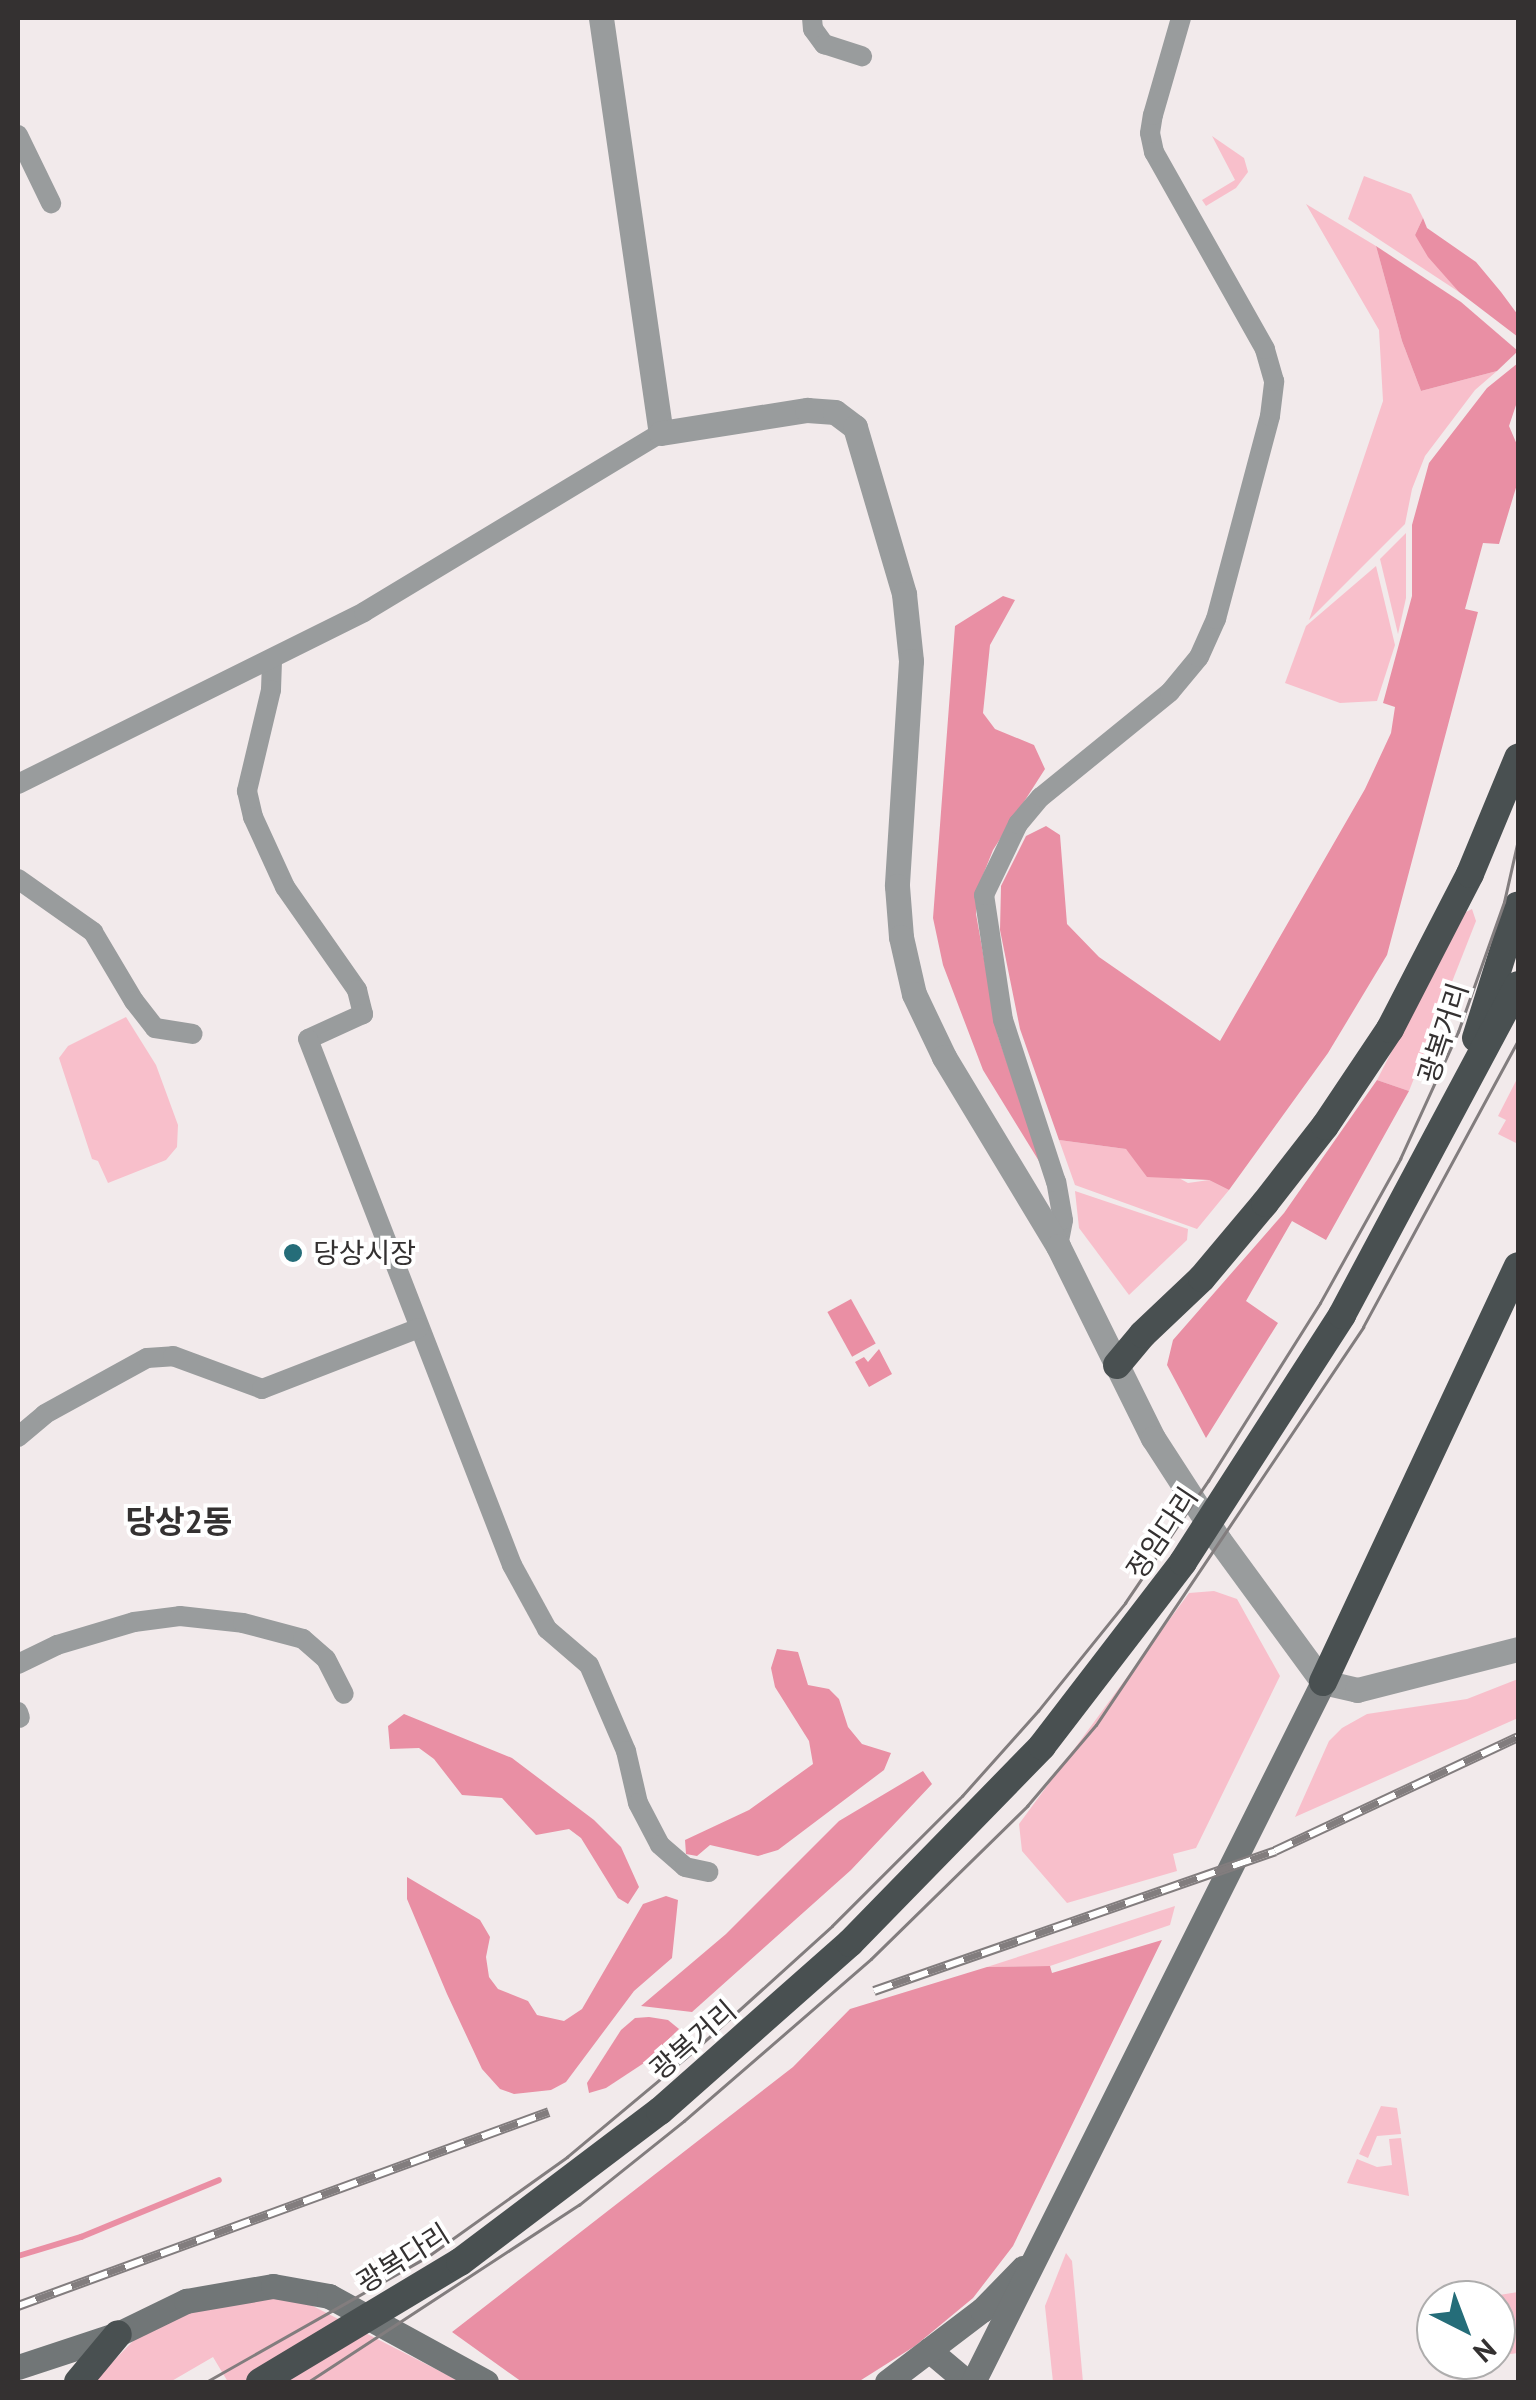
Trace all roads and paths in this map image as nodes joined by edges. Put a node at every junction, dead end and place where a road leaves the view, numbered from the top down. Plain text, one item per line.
1 (601, 18) edge
2 (812, 18) edge
3 (1180, 18) edge
4 (862, 56) dead end
5 (18, 134) edge
6 (51, 203) dead end
7 (661, 433) junction
8 (272, 661) junction
9 (1518, 758) edge
10 (18, 784) edge
11 (18, 878) edge
12 (1518, 906) edge
13 (1518, 985) edge
14 (193, 1034) dead end
15 (1454, 1106) junction
16 (1058, 1246) junction
17 (1518, 1266) edge
18 (419, 1328) junction
19 (1117, 1366) junction
20 (18, 1436) edge
21 (1518, 1649) edge
22 (18, 1664) edge
23 (1323, 1682) junction
24 (344, 1694) dead end
25 (708, 1872) dead end
26 (850, 1943) joint
27 (574, 2180) joint
28 (1040, 2250) junction
29 (118, 2334) junction
30 (930, 2350) junction
31 (18, 2366) edge
32 (78, 2382) edge
33 (260, 2382) edge
34 (486, 2382) edge
35 (887, 2382) edge
36 (970, 2382) edge

1 - 7 street
2 - 4 street
3 - 16 street
5 - 6 street
7 - 8 street
7 - 16 street
8 - 10 street
8 - 18 street
9 - 19 highway
11 - 14 street
12 - 15 highway, 광복거리
13 - 15 highway, 광복거리
15 - 26 highway, 정임다리
16 - 19 street
17 - 23 highway
18 - 20 street
18 - 25 street
19 - 23 street
21 - 23 street
22 - 24 street
23 - 28 main road
26 - 27 highway, 광복거리
27 - 33 highway, 광복다리
28 - 30 main road
28 - 36 main road
29 - 31 main road
29 - 32 highway
29 - 34 main road
30 - 35 main road
30 - 36 main road

